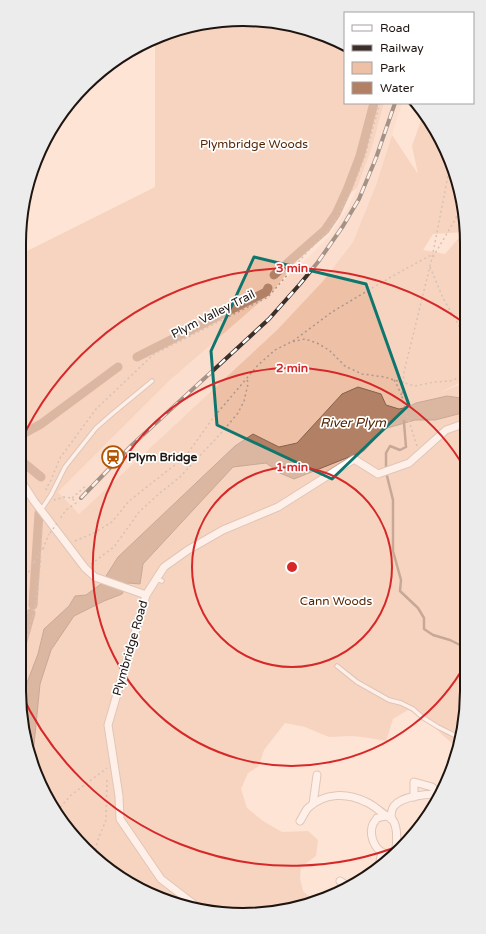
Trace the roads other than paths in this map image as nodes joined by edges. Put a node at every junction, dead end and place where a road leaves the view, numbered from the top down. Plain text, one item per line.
1 (152, 381) dead end
2 (460, 425) edge
3 (26, 488) edge
4 (41, 510) junction
5 (146, 595) junction
6 (337, 666) dead end
7 (455, 736) edge
8 (317, 775) dead end
9 (436, 791) edge
10 (434, 794) edge
11 (414, 797) junction
12 (314, 804) junction
13 (389, 818) junction
14 (300, 821) dead end
15 (397, 843) edge
16 (382, 852) junction
17 (386, 854) edge
18 (381, 858) edge
19 (340, 881) dead end
20 (344, 883) edge
21 (191, 902) edge

1 - 4 lane
2 - 5 street, Plymbridge Road
3 - 4 street
4 - 5 street
5 - 21 street, Plymbridge Road
6 - 7 lane
8 - 12 street
9 - 11 street
10 - 11 street
11 - 13 street
12 - 13 street
12 - 14 street
13 - 15 street
13 - 16 street
16 - 17 street
16 - 18 street
19 - 20 street

